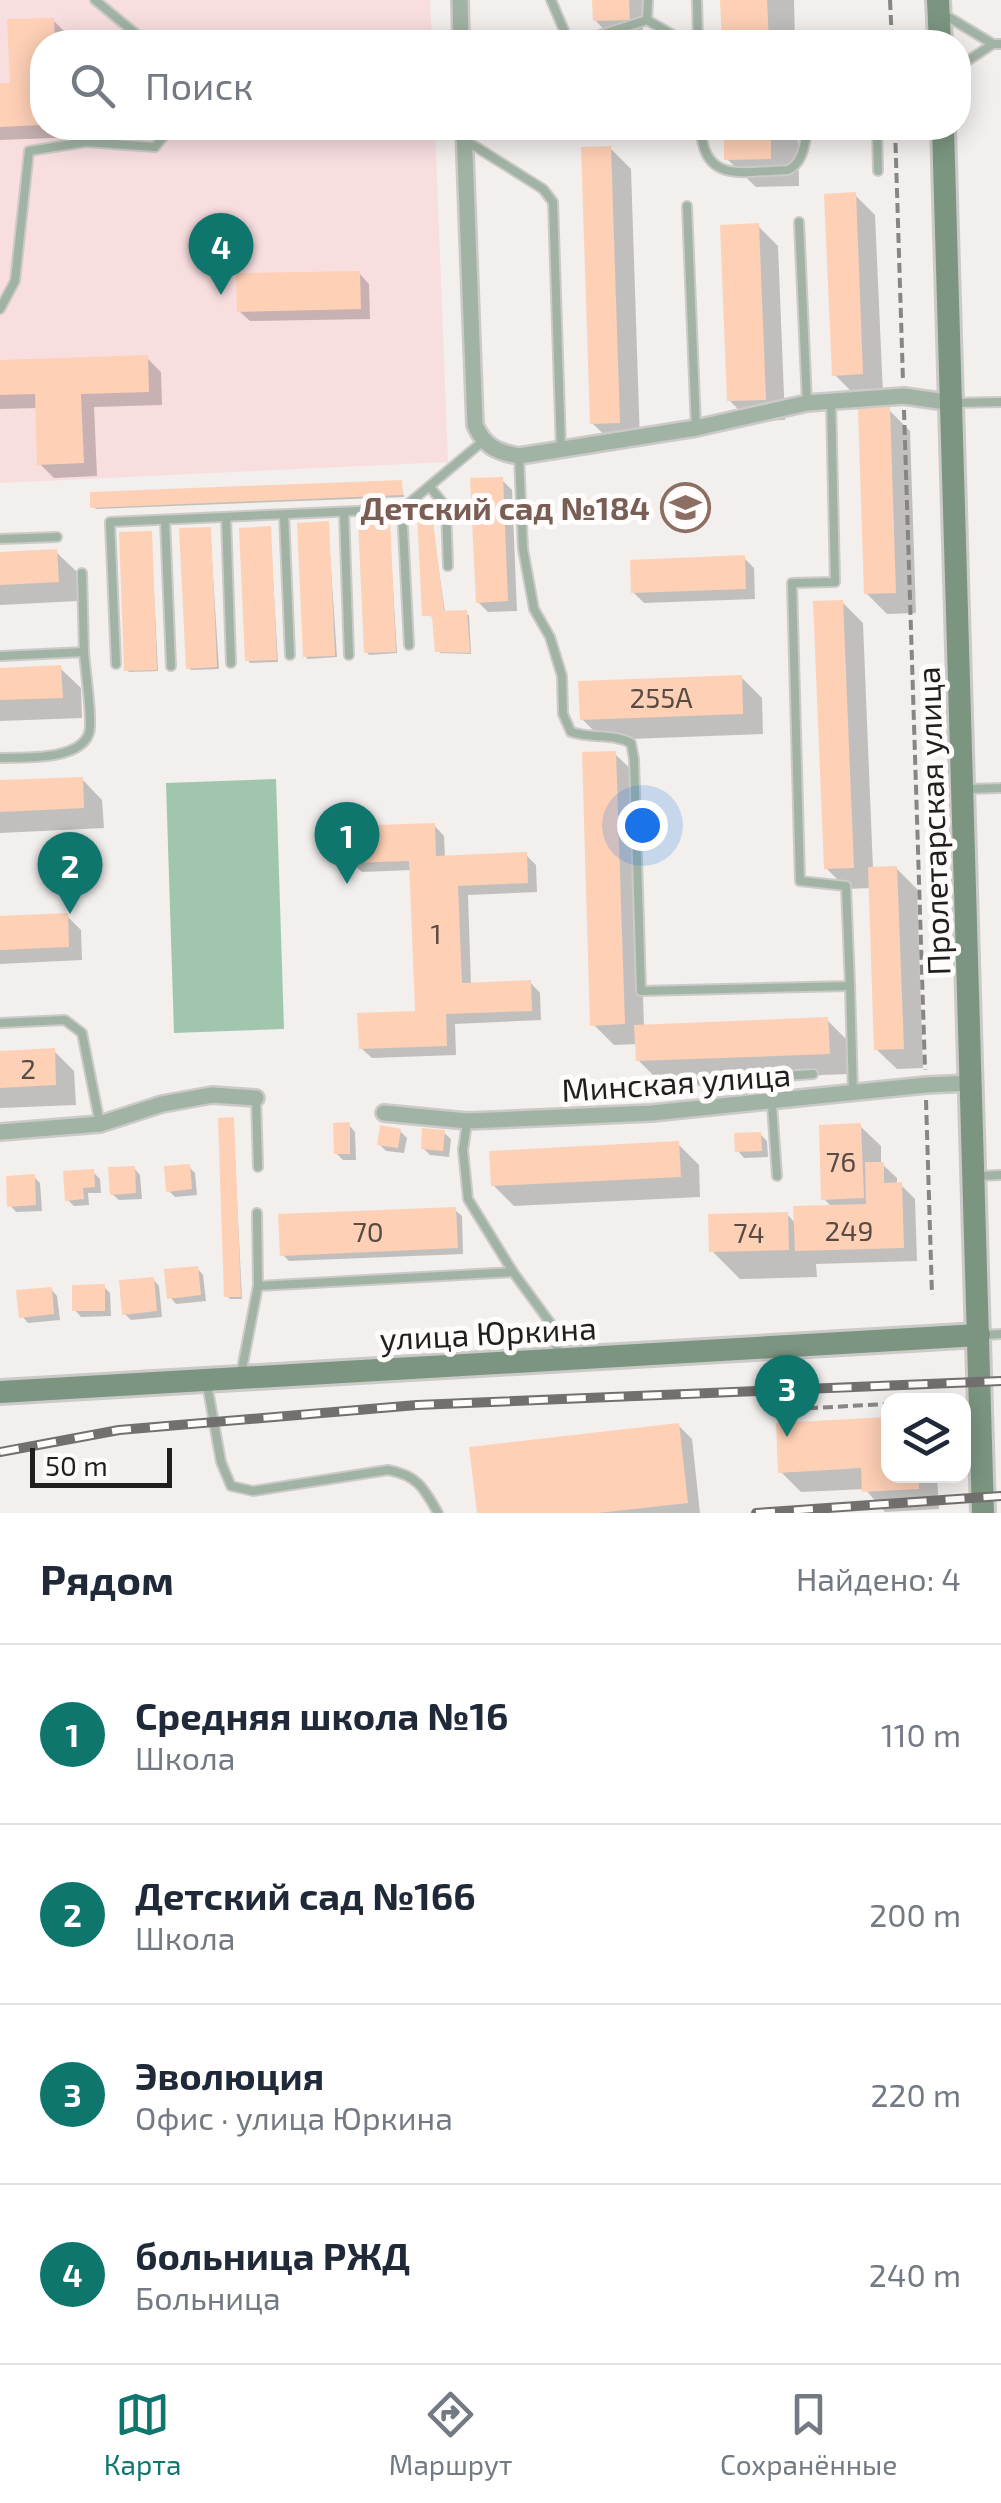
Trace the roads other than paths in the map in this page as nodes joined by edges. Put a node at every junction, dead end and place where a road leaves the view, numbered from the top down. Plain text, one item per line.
1 (94, 0) edge
2 (460, 0) edge
3 (551, 0) edge
4 (648, 0) edge
5 (697, 0) edge
6 (939, 6) edge
7 (646, 20) junction
8 (131, 30) edge
9 (461, 30) edge
10 (564, 30) edge
11 (615, 30) edge
12 (664, 30) edge
13 (698, 30) edge
14 (997, 44) edge
15 (971, 59) edge
16 (161, 140) edge
17 (464, 140) edge
18 (472, 140) edge
19 (702, 140) edge
20 (805, 140) edge
21 (877, 140) edge
22 (943, 140) edge
23 (878, 171) dead end
24 (687, 206) dead end
25 (799, 222) dead end
26 (0, 309) edge
27 (831, 400) junction
28 (807, 402) junction
29 (1001, 402) edge
30 (953, 403) junction
31 (696, 428) junction
32 (482, 442) junction
33 (561, 450) junction
34 (519, 456) junction
35 (430, 486) junction
36 (402, 509) junction
37 (344, 512) junction
38 (284, 514) junction
39 (226, 517) junction
40 (166, 520) junction
41 (57, 537) dead end
42 (0, 539) edge
43 (448, 566) dead end
44 (82, 573) dead end
45 (408, 645) dead end
46 (84, 652) junction
47 (290, 655) dead end
48 (349, 655) dead end
49 (0, 656) edge
50 (231, 663) dead end
51 (116, 664) dead end
52 (170, 666) dead end
53 (0, 758) edge
54 (1001, 788) edge
55 (963, 789) junction
56 (850, 986) junction
57 (0, 1023) edge
58 (813, 1074) dead end
59 (770, 1077) junction
60 (679, 1081) dead end
61 (972, 1084) junction
62 (853, 1093) junction
63 (256, 1098) joint
64 (772, 1103) junction
65 (384, 1113) dead end
66 (467, 1121) junction
67 (100, 1124) junction
68 (0, 1132) edge
69 (258, 1166) dead end
70 (1001, 1175) edge
71 (778, 1176) dead end
72 (975, 1176) junction
73 (258, 1213) dead end
74 (513, 1272) junction
75 (258, 1286) junction
76 (990, 1334) edge
77 (559, 1361) junction
78 (240, 1379) junction
79 (207, 1380) junction
80 (0, 1392) edge
81 (438, 1513) edge
82 (982, 1513) edge

1 - 8 lane
2 - 9 street
3 - 10 lane
4 - 7 lane
5 - 13 lane
6 - 14 lane
7 - 11 lane
7 - 12 lane
14 - 15 lane
16 - 26 lane
17 - 32 street
18 - 33 lane
19 - 20 lane
21 - 23 lane
22 - 30 main road, Пролетарская улица
24 - 31 lane
25 - 28 lane
27 - 28 street
27 - 30 street
27 - 56 lane
28 - 31 street
29 - 30 lane
30 - 55 main road, Пролетарская улица
31 - 33 street
32 - 34 street
32 - 35 lane
33 - 34 street
34 - 56 lane
35 - 36 lane
35 - 43 lane
36 - 37 lane
36 - 45 lane
37 - 38 lane
37 - 48 lane
38 - 39 lane
38 - 47 lane
39 - 40 lane
39 - 50 lane
40 - 51 lane
40 - 52 lane
41 - 42 lane
44 - 46 lane
46 - 49 lane
46 - 53 lane
54 - 55 lane
55 - 61 main road, Пролетарская улица
56 - 62 lane
57 - 67 lane
58 - 59 lane
59 - 60 lane
59 - 64 lane
61 - 62 street, Минская улица
61 - 72 main road, Пролетарская улица
62 - 64 street, Минская улица
63 - 67 street
63 - 69 lane
64 - 66 street, Минская улица
64 - 71 lane
65 - 66 street, Минская улица
66 - 74 lane
67 - 68 street
70 - 72 lane
72 - 76 main road, Пролетарская улица
73 - 75 lane
74 - 75 lane
74 - 77 lane
75 - 78 lane
76 - 77 main road, улица Юркина
76 - 82 main road, Пролетарская улица
77 - 78 main road, улица Юркина
78 - 79 main road, улица Юркина
79 - 80 main road, улица Юркина
79 - 81 lane

